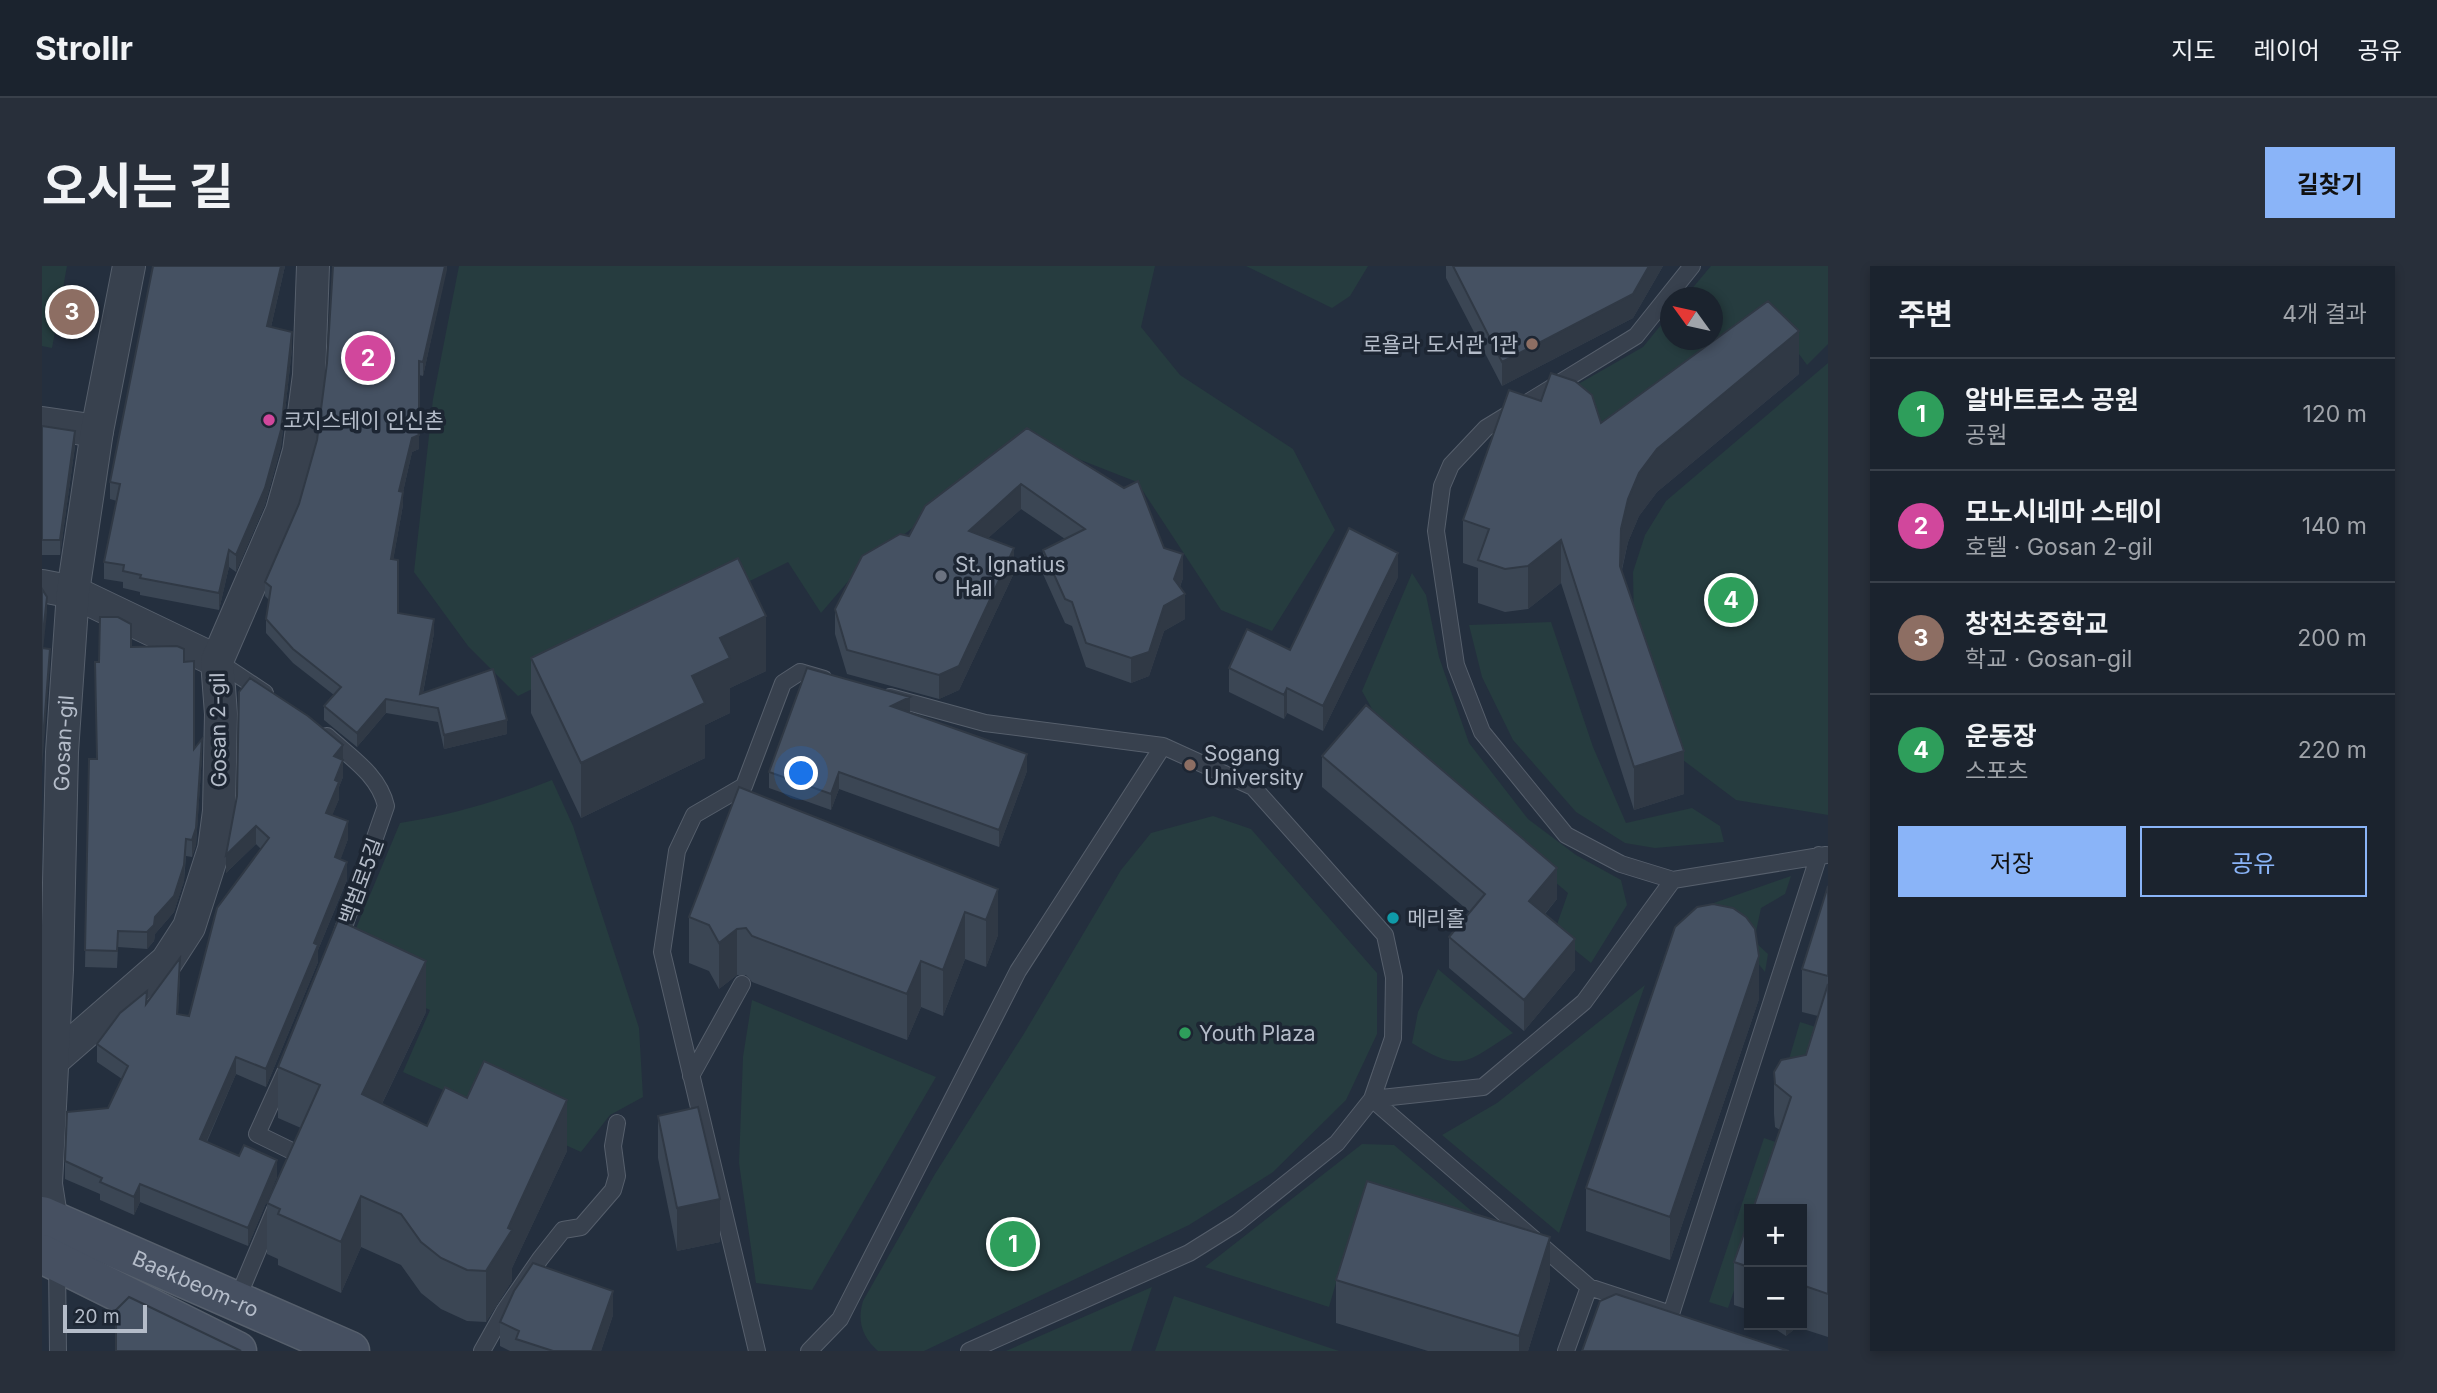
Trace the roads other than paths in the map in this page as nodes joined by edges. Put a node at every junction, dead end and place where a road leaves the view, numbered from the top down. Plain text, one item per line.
1 (129, 266) edge
2 (313, 266) edge
3 (1692, 266) edge
4 (42, 423) edge
5 (97, 431) junction
6 (42, 586) edge
7 (73, 592) junction
8 (217, 661) junction
9 (839, 683) edge
10 (879, 694) edge
11 (282, 705) edge
12 (317, 728) edge
13 (1163, 746) junction
14 (52, 751) edge
15 (1823, 855) edge
16 (1672, 880) junction
17 (331, 960) edge
18 (50, 967) edge
19 (742, 984) dead end
20 (291, 1058) edge
21 (50, 1063) junction
22 (691, 1076) junction
23 (1372, 1099) junction
24 (617, 1123) dead end
25 (49, 1238) edge
26 (1589, 1287) junction
27 (236, 1302) junction
28 (58, 1351) edge
29 (237, 1351) edge
30 (349, 1351) edge
31 (482, 1351) edge
32 (757, 1351) edge
33 (809, 1351) edge
34 (969, 1351) edge
35 (1566, 1351) edge

1 - 5 street, Gosan-gil
2 - 8 street, Gosan 2-gil
3 - 16 lane
4 - 5 street
5 - 7 street, Gosan-gil
6 - 7 street
7 - 8 street
7 - 14 street, Gosan-gil
8 - 11 lane
8 - 21 street, Gosan 2-gil
9 - 22 lane
10 - 13 lane
12 - 17 lane, 백범로5길
13 - 23 lane
13 - 33 lane
14 - 18 street, Gosan-gil
15 - 16 lane
15 - 26 lane
16 - 23 lane
18 - 21 street, Gosan-gil
19 - 22 lane
20 - 27 lane
21 - 25 street, Gosan-gil
22 - 32 lane
23 - 26 lane
23 - 34 lane
24 - 31 lane
25 - 27 main road, Baekbeom-ro
25 - 28 lane
25 - 29 main road, Baekbeom-ro
26 - 35 lane
27 - 30 main road, Baekbeom-ro

